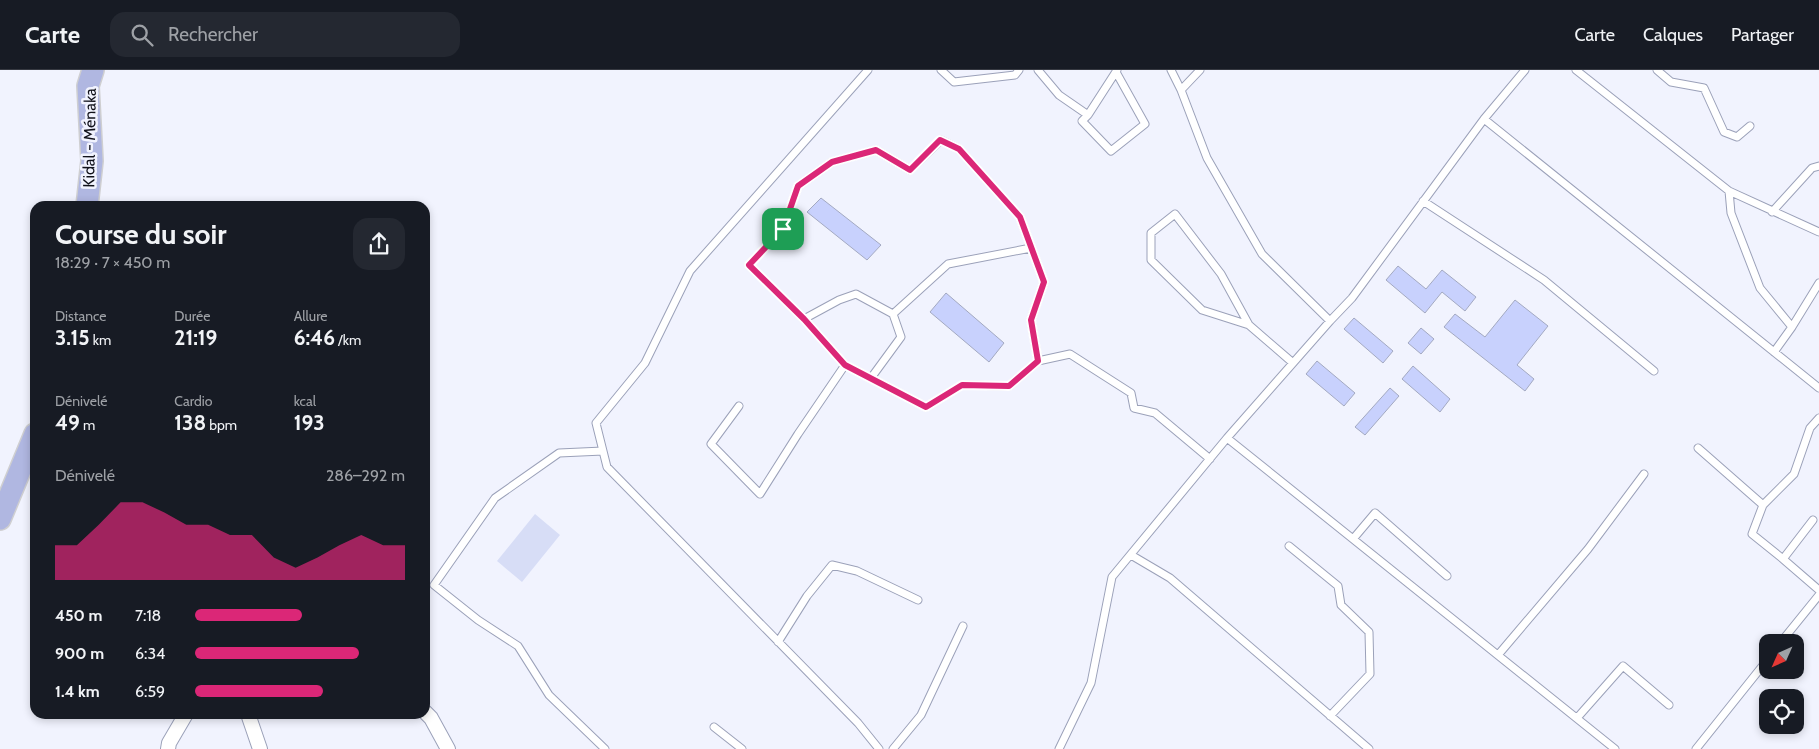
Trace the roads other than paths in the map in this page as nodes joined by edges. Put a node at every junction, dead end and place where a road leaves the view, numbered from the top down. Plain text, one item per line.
1 (93, 70) edge
2 (868, 70) edge
3 (941, 70) edge
4 (1019, 70) edge
5 (1038, 70) edge
6 (1171, 70) edge
7 (1200, 70) edge
8 (1525, 70) edge
9 (1657, 70) edge
10 (1116, 71) edge
11 (1579, 71) edge
12 (1181, 90) junction
13 (1088, 115) junction
14 (1484, 119) junction
15 (1750, 126) dead end
16 (1819, 166) edge
17 (1729, 192) junction
18 (88, 201) edge
19 (1424, 201) junction
20 (1772, 212) junction
21 (1819, 232) edge
22 (1032, 248) junction
23 (1819, 283) edge
24 (893, 314) junction
25 (804, 319) junction
26 (1330, 321) junction
27 (1248, 325) junction
28 (1792, 327) junction
29 (1774, 352) junction
30 (1038, 361) junction
31 (1293, 363) junction
32 (845, 365) junction
33 (1654, 372) dead end
34 (871, 378) junction
35 (1819, 388) edge
36 (739, 406) dead end
37 (1819, 418) edge
38 (1227, 438) junction
39 (30, 446) edge
40 (1698, 448) dead end
41 (603, 451) junction
42 (1210, 459) junction
43 (1644, 474) dead end
44 (1763, 505) junction
45 (0, 519) edge
46 (1813, 520) dead end
47 (1353, 539) junction
48 (1289, 546) dead end
49 (1131, 555) junction
50 (1783, 559) junction
51 (1448, 576) dead end
52 (1819, 590) edge
53 (1819, 595) edge
54 (918, 600) dead end
55 (963, 626) dead end
56 (1787, 634) edge
57 (778, 642) junction
58 (1498, 655) junction
59 (1759, 670) edge
60 (1669, 705) dead end
61 (1330, 716) junction
62 (430, 717) edge
63 (1577, 718) junction
64 (183, 719) edge
65 (250, 719) edge
66 (714, 727) dead end
67 (168, 749) edge
68 (260, 749) edge
69 (448, 749) edge
70 (605, 749) edge
71 (742, 749) edge
72 (879, 749) edge
73 (894, 749) edge
74 (1059, 749) edge
75 (1369, 749) edge
76 (1616, 749) edge
77 (1696, 749) edge

1 - 18 main road, Kidal - Ménaka
2 - 41 lane
3 - 4 lane
5 - 13 lane
6 - 12 lane
7 - 12 lane
8 - 14 lane
9 - 15 lane
10 - 13 lane
10 - 13 lane
11 - 17 lane
12 - 26 lane
14 - 19 lane
14 - 29 lane
16 - 20 lane
17 - 20 lane
17 - 28 lane
19 - 26 lane
19 - 33 lane
20 - 21 lane
22 - 24 lane
22 - 25 lane
22 - 30 lane
23 - 28 lane
24 - 25 lane
24 - 34 lane
25 - 32 lane
26 - 31 lane
27 - 27 lane
27 - 31 lane
28 - 29 lane
29 - 35 lane
30 - 34 lane
30 - 42 lane
31 - 38 lane
32 - 34 lane
32 - 36 lane
37 - 44 lane
38 - 42 lane
38 - 47 lane
39 - 45 main road
40 - 44 lane
41 - 57 lane
41 - 70 lane
42 - 49 lane
43 - 58 lane
44 - 50 lane
46 - 50 lane
47 - 51 lane
47 - 58 lane
48 - 61 lane
49 - 61 lane
49 - 74 lane
50 - 52 lane
53 - 56 lane
54 - 57 lane
55 - 73 lane
57 - 72 lane
58 - 63 lane
59 - 77 lane
60 - 63 lane
61 - 75 lane
62 - 69 street
63 - 76 lane
64 - 67 street
65 - 68 street
66 - 71 lane

